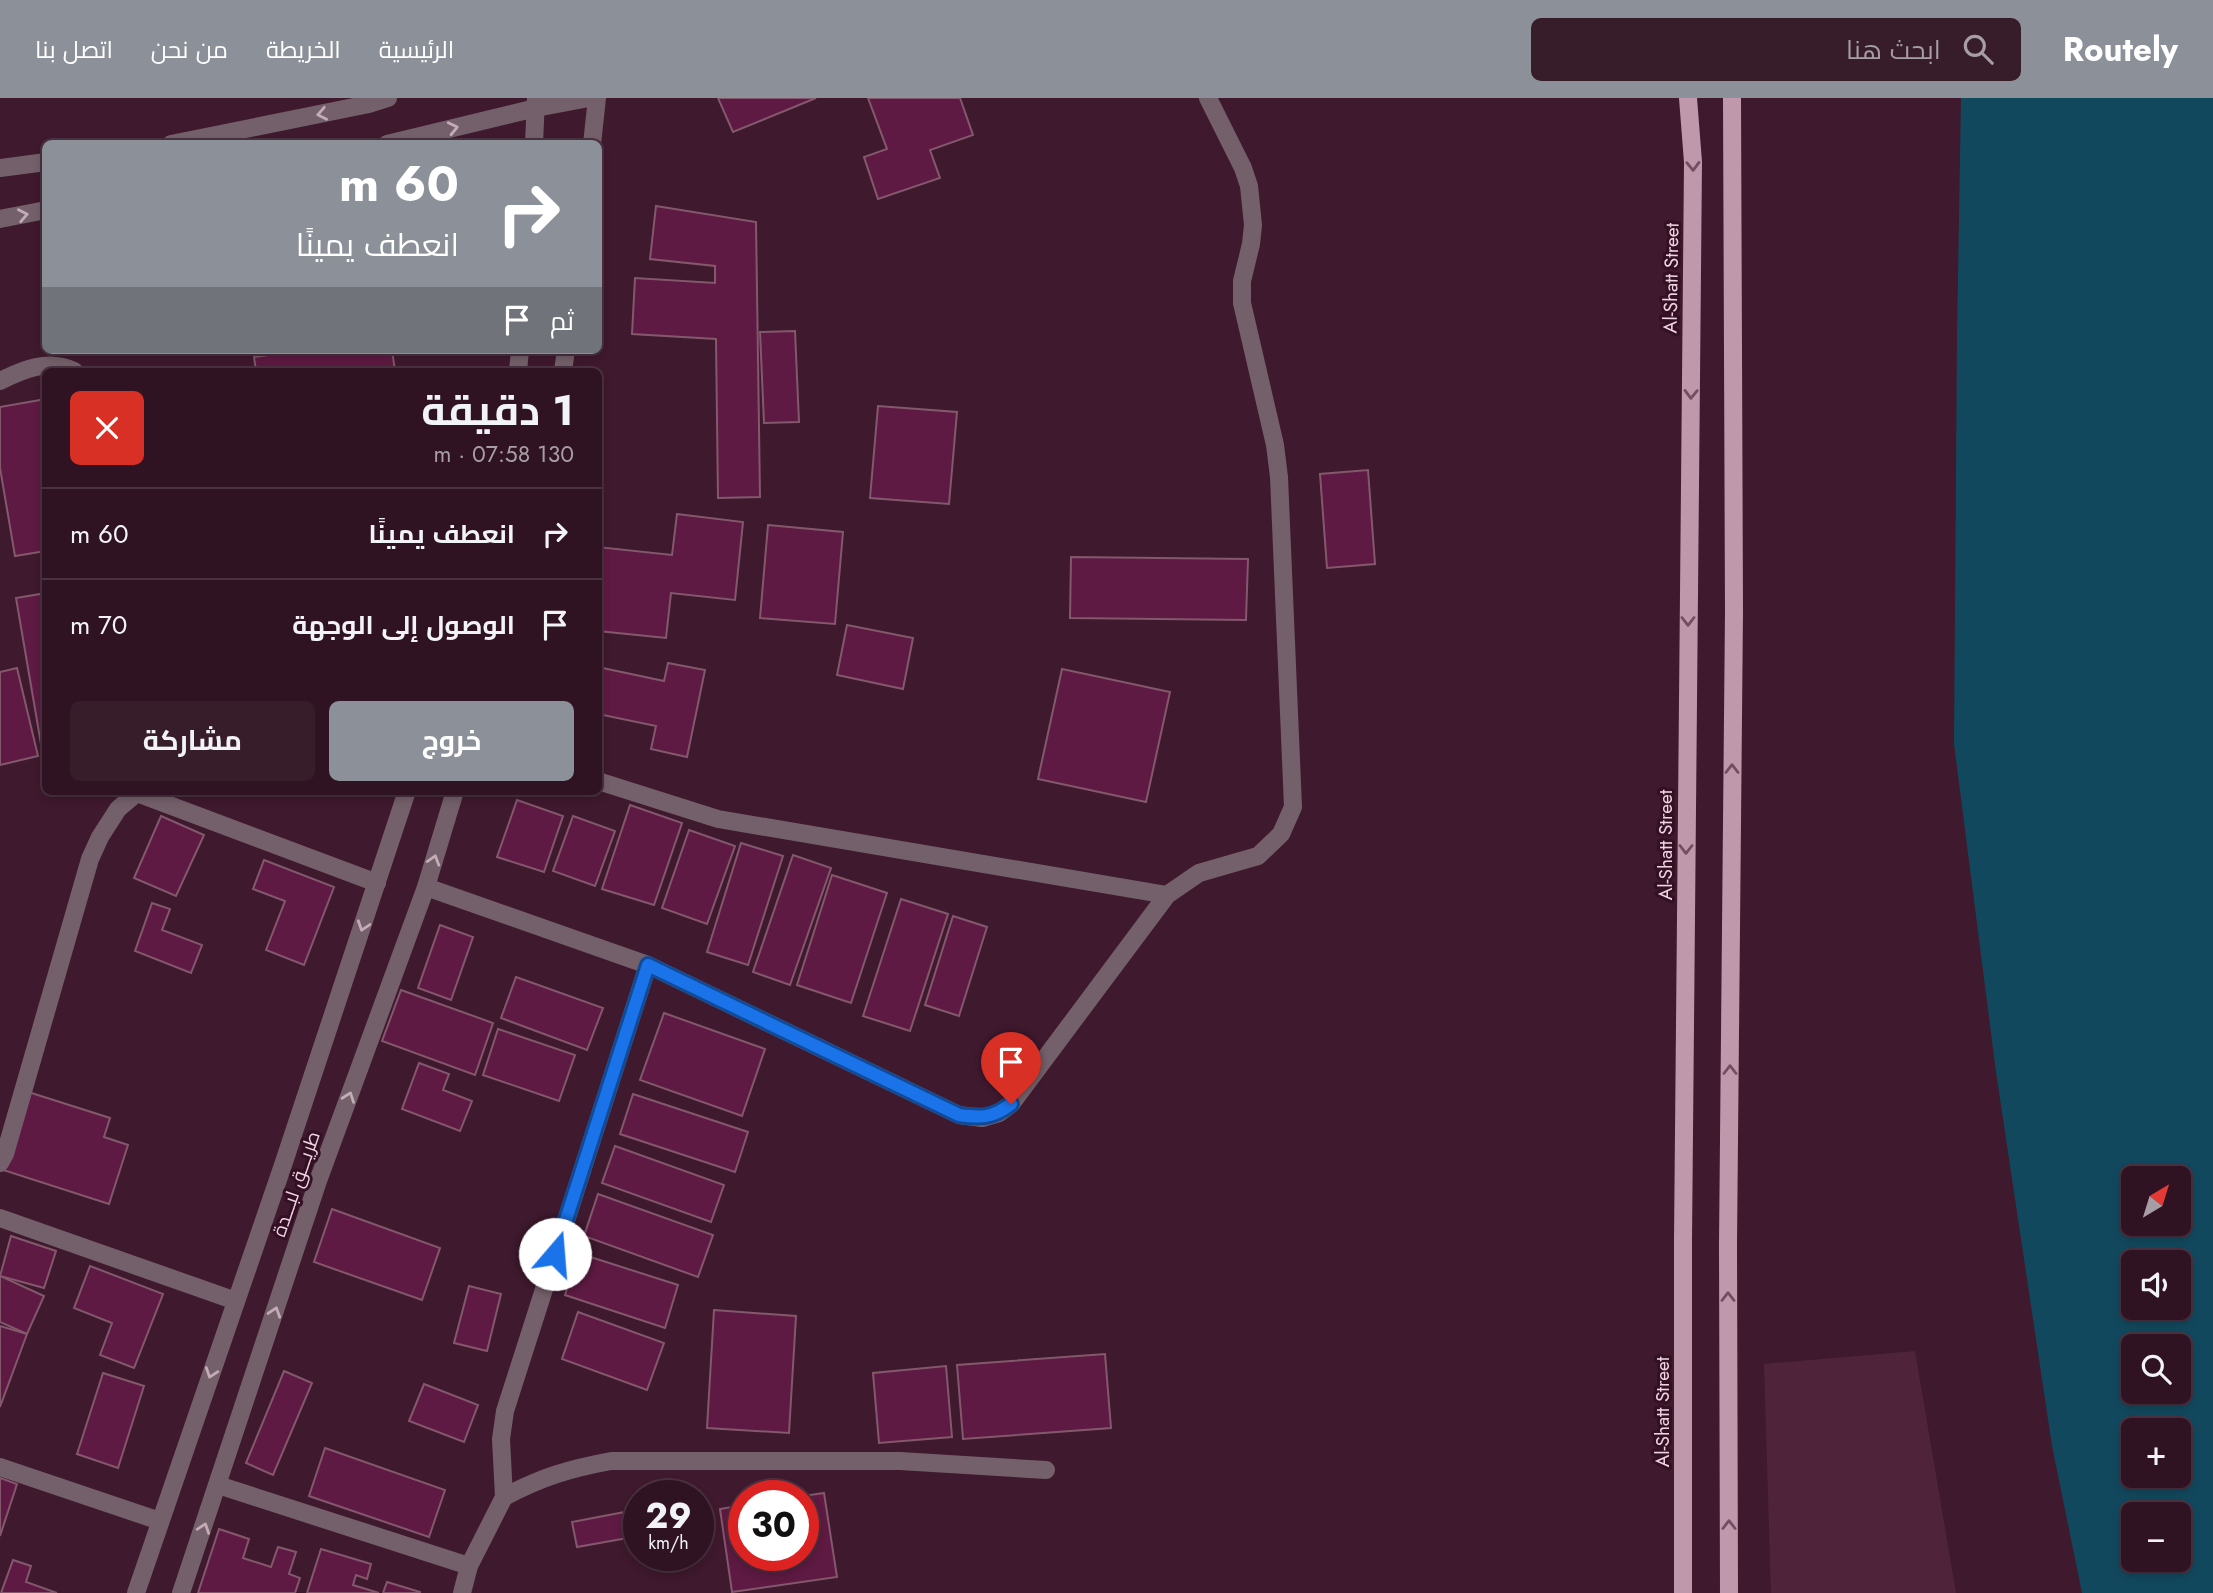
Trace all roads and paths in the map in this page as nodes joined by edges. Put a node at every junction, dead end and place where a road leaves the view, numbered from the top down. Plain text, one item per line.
1 (388, 98) edge
2 (589, 98) edge
3 (597, 98) edge
4 (1208, 98) edge
5 (1688, 98) edge
6 (1732, 98) edge
7 (536, 103) edge
8 (191, 140) edge
9 (402, 140) edge
10 (534, 140) edge
11 (592, 140) edge
12 (42, 163) edge
13 (0, 168) edge
14 (42, 211) edge
15 (0, 219) edge
16 (67, 368) edge
17 (0, 381) edge
18 (602, 782) edge
19 (134, 795) edge
20 (146, 795) edge
21 (406, 795) edge
22 (454, 795) edge
23 (377, 883) junction
24 (426, 887) junction
25 (1167, 895) junction
26 (648, 965) junction
27 (0, 1163) edge
28 (0, 1218) edge
29 (236, 1301) junction
30 (0, 1467) edge
31 (1046, 1470) dead end
32 (218, 1485) junction
33 (504, 1497) junction
34 (160, 1521) junction
35 (469, 1566) junction
36 (136, 1593) edge
37 (181, 1593) edge
38 (462, 1593) edge
39 (1683, 1593) edge
40 (1728, 1593) edge

1 -> 8 street
2 - 7 street
3 - 11 street
4 - 25 street
5 -> 39 main road, Al-Shatt Street
40 -> 6 main road
9 -> 7 street
7 - 10 street
12 - 13 street
15 -> 14 street
16 - 17 street
18 - 25 street
19 - 27 street
20 - 23 street
21 - 23 street, طريـــق لبـــدة
24 -> 22 street, طريـــق لبـــدة
23 -> 29 street, طريـــق لبـــدة
24 - 26 street
32 -> 24 street, طريـــق لبـــدة
25 - 26 street
26 - 33 street
28 - 29 street
29 -> 34 street, طريـــق لبـــدة
30 - 34 street
31 - 33 street
32 - 35 street
37 -> 32 street, طريـــق لبـــدة
33 - 35 street
34 - 36 street, طريـــق لبـــدة
35 - 38 street

